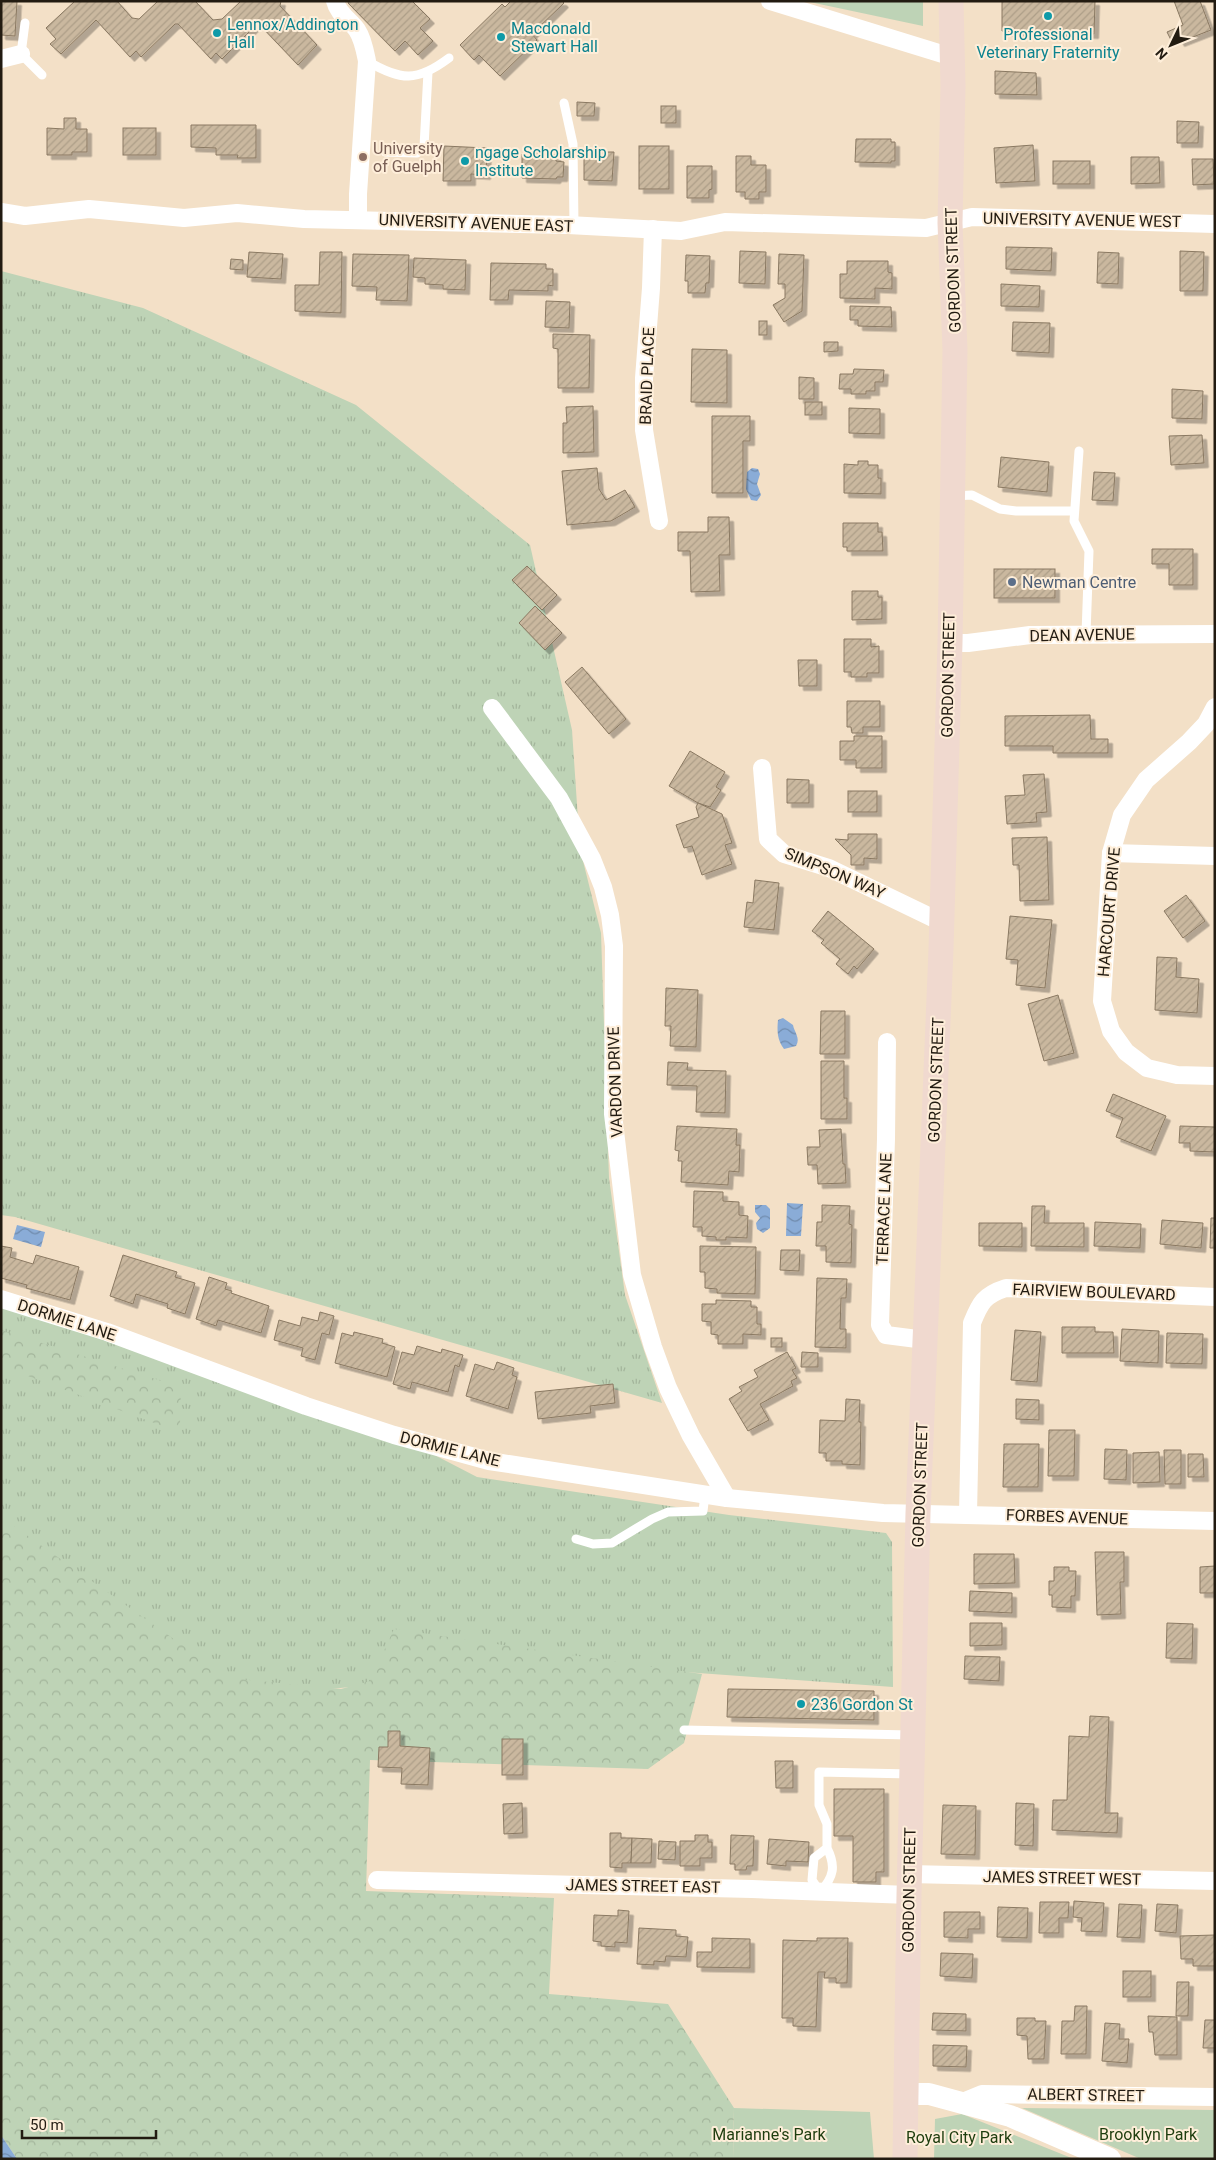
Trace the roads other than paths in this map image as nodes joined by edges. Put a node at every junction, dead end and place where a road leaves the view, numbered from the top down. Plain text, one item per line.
1 (335, 1) edge
2 (770, 1) edge
3 (951, 1) edge
4 (25, 23) dead end
5 (21, 54) junction
6 (952, 57) junction
7 (449, 58) dead end
8 (1, 59) edge
9 (366, 62) junction
10 (428, 72) junction
11 (42, 75) dead end
12 (564, 103) dead end
13 (385, 152) dead end
14 (1, 212) edge
15 (358, 220) junction
16 (950, 223) junction
17 (1215, 224) edge
18 (574, 226) junction
19 (653, 229) junction
20 (1079, 451) dead end
21 (952, 496) junction
22 (1074, 511) junction
23 (659, 521) dead end
24 (1086, 634) junction
25 (1215, 634) edge
26 (950, 643) junction
27 (1215, 706) edge
28 (492, 708) dead end
29 (762, 768) dead end
30 (1111, 853) junction
31 (1215, 856) edge
32 (941, 922) junction
33 (886, 1042) dead end
34 (1215, 1076) edge
35 (1215, 1297) edge
36 (1, 1299) edge
37 (925, 1340) junction
38 (705, 1495) junction
39 (727, 1498) junction
40 (918, 1513) junction
41 (968, 1514) junction
42 (1215, 1521) edge
43 (576, 1539) dead end
44 (684, 1730) dead end
45 (913, 1735) junction
46 (912, 1774) junction
47 (827, 1848) junction
48 (377, 1880) dead end
49 (1215, 1881) edge
50 (909, 1885) junction
51 (820, 1892) junction
52 (904, 2094) junction
53 (1215, 2097) edge
54 (960, 2103) junction
55 (905, 2159) edge
56 (1110, 2159) edge

1 - 9 street
2 - 6 street
3 - 6 main road, GORDON STREET
4 - 5 lane
5 - 8 street
5 - 11 lane
6 - 16 main road, GORDON STREET
7 - 10 lane
9 - 10 lane
9 - 15 street
10 - 13 lane
12 - 18 lane
14 - 15 street, UNIVERSITY AVENUE EAST
15 - 18 street, UNIVERSITY AVENUE EAST
16 - 17 street, UNIVERSITY AVENUE WEST
16 - 19 street, UNIVERSITY AVENUE EAST
16 - 21 main road, GORDON STREET
18 - 19 street, UNIVERSITY AVENUE EAST
19 - 23 street, BRAID PLACE
20 - 22 lane
21 - 22 lane
21 - 26 main road, GORDON STREET
22 - 24 lane
24 - 25 street, DEAN AVENUE
24 - 26 street, DEAN AVENUE
26 - 32 main road, GORDON STREET
27 - 30 street, HARCOURT DRIVE
28 - 39 street, VARDON DRIVE
29 - 32 street, SIMPSON WAY
30 - 31 street
30 - 34 street, HARCOURT DRIVE
32 - 37 main road, GORDON STREET
33 - 37 street, TERRACE LANE
35 - 41 street, FAIRVIEW BOULEVARD
36 - 38 street, DORMIE LANE
37 - 40 main road, GORDON STREET
38 - 39 street, DORMIE LANE
38 - 43 lane
39 - 40 street, DORMIE LANE
40 - 41 street, FORBES AVENUE
40 - 45 main road, GORDON STREET
41 - 42 street, FORBES AVENUE
44 - 45 lane
45 - 46 main road, GORDON STREET
46 - 47 lane
46 - 50 main road, GORDON STREET
47 - 51 lane
47 - 51 lane
48 - 51 street, JAMES STREET EAST
49 - 50 street, JAMES STREET WEST
50 - 51 street, JAMES STREET EAST
50 - 52 main road, GORDON STREET
52 - 54 street
52 - 55 main road, GORDON STREET
53 - 54 street, ALBERT STREET
54 - 56 street

